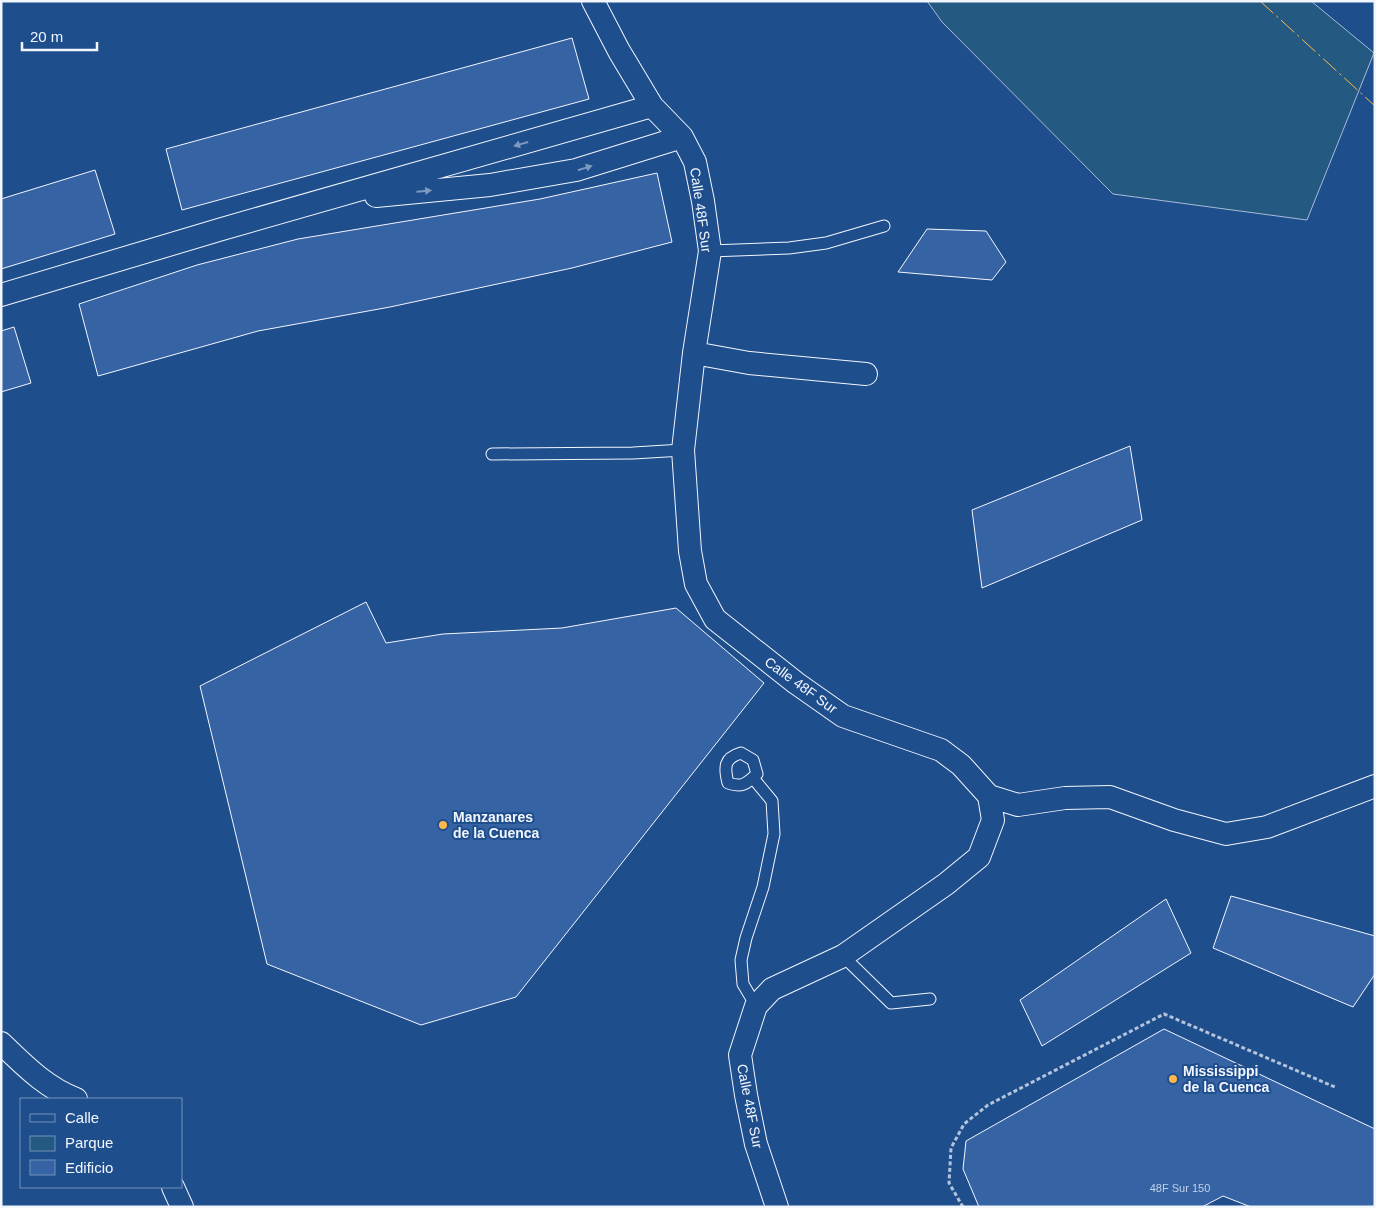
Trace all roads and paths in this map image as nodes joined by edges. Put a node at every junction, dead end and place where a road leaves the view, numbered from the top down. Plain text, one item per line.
1 (593, 1) edge
2 (652, 106) junction
3 (682, 137) junction
4 (323, 201) junction
5 (884, 226) dead end
6 (710, 251) junction
7 (1, 295) edge
8 (694, 353) junction
9 (866, 374) dead end
10 (683, 450) junction
11 (492, 454) dead end
12 (753, 778) dead end
13 (1375, 786) edge
14 (989, 796) junction
15 (843, 956) junction
16 (930, 999) dead end
17 (756, 1006) junction
18 (1, 1043) edge
19 (1335, 1087) dead end
20 (73, 1098) edge
21 (172, 1188) edge
22 (182, 1207) edge
23 (778, 1207) edge
24 (964, 1207) edge

1 - 2 street, Calle 48F Sur
2 - 3 street, Calle 48F Sur
2 -> 4 street
4 -> 3 street
3 - 6 street, Calle 48F Sur
4 - 7 street
5 - 6 lane
6 - 8 street, Calle 48F Sur
8 - 9 street
8 - 10 street, Calle 48F Sur
10 - 11 lane
10 - 14 street, Calle 48F Sur
12 - 17 lane
13 - 14 street
14 - 15 street, Calle 48F Sur
15 - 16 lane
15 - 17 street, Calle 48F Sur
17 - 23 street, Calle 48F Sur
18 - 20 street
19 - 24 path
21 - 22 street

